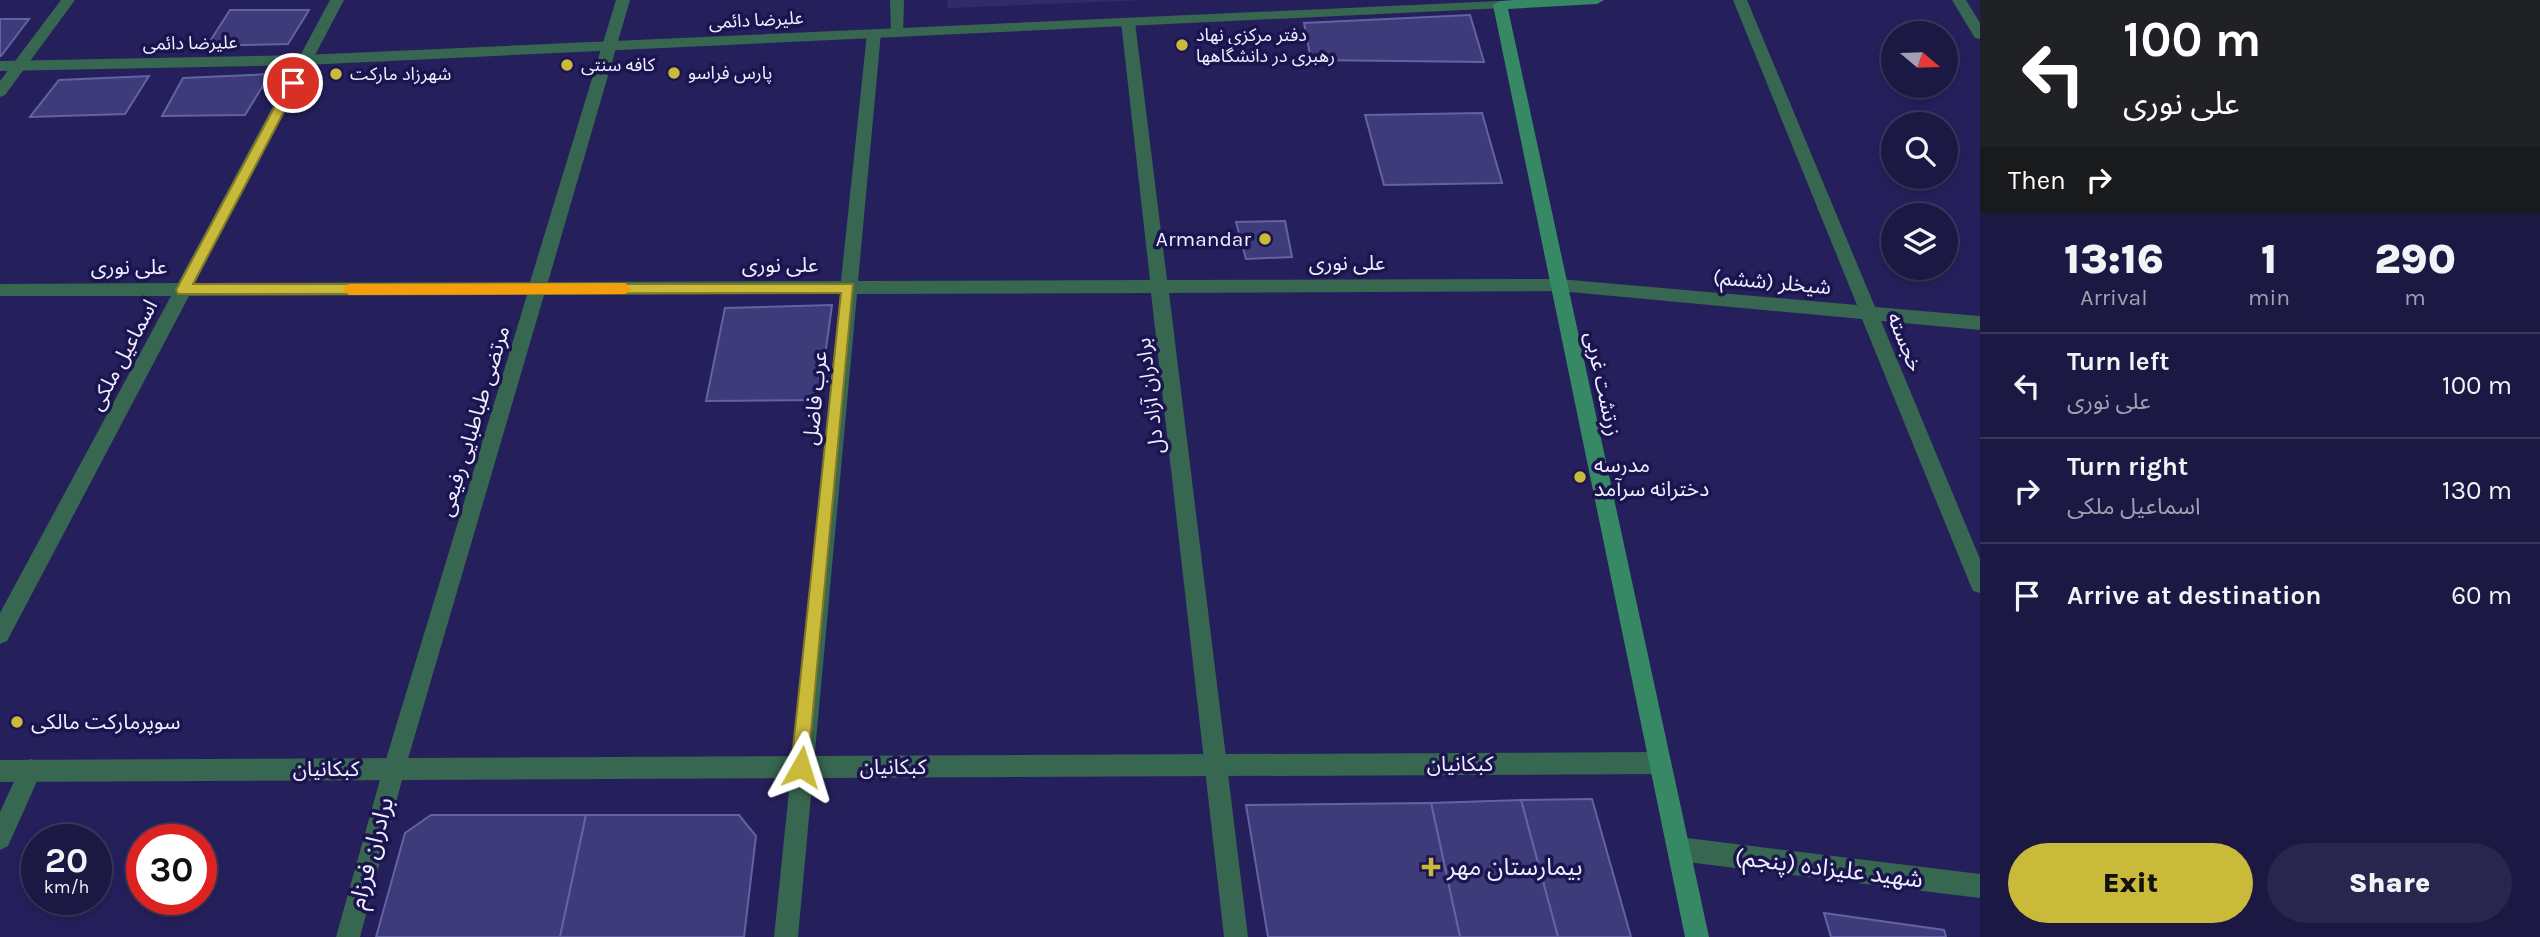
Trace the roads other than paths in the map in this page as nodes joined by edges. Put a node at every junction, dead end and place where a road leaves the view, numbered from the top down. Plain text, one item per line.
1 (68, 0) edge
2 (337, 0) edge
3 (623, 0) edge
4 (897, 0) edge
5 (1597, 0) edge
6 (1740, 0) edge
7 (1959, 0) edge
8 (1500, 5) junction
9 (1128, 22) junction
10 (898, 32) junction
11 (874, 33) junction
12 (1980, 35) edge
13 (609, 46) junction
14 (305, 60) junction
15 (20, 65) junction
16 (0, 66) edge
17 (0, 92) edge
18 (1559, 285) junction
19 (1160, 287) junction
20 (848, 288) junction
21 (537, 289) junction
22 (0, 290) edge
23 (183, 290) junction
24 (1868, 313) junction
25 (1980, 323) edge
26 (1980, 584) edge
27 (0, 634) edge
28 (1660, 763) junction
29 (1216, 766) junction
30 (801, 767) junction
31 (394, 769) junction
32 (0, 771) edge
33 (31, 771) junction
34 (0, 838) edge
35 (1679, 849) junction
36 (1980, 886) edge
37 (348, 937) edge
38 (786, 937) edge
39 (1236, 937) edge
40 (1697, 937) edge

1 - 15 street
2 - 14 street, اسماعیل ملکی
3 - 13 street, مرتضی طباطبایی رفیعی
4 - 10 street
5 - 8 main road, علیرضا دائمی
6 - 24 street, خجسته
7 - 12 street
8 - 9 street, علیرضا دائمی
8 - 18 main road, زرتشت غربی
9 - 10 street, علیرضا دائمی
9 - 19 street, برادران آزاد دل
10 - 11 street, علیرضا دائمی
11 - 13 street, علیرضا دائمی
11 - 20 street, عرب فاضل
13 - 14 street, علیرضا دائمی
13 - 21 street, مرتضی طباطبایی رفیعی
14 - 15 street, علیرضا دائمی
14 - 23 street, اسماعیل ملکی
15 - 16 street, علیرضا دائمی
15 - 17 street
18 - 19 street, علی نوری
18 - 24 street, شیخلر (ششم)
18 - 28 main road, زرتشت غربی
19 - 20 street, علی نوری
19 - 29 street, برادران آزاد دل
20 - 21 street, علی نوری
20 - 30 street, عرب فاضل
21 - 23 street, علی نوری
21 - 31 street, مرتضی طباطبایی رفیعی
22 - 23 street, علی نوری
23 - 27 street, اسماعیل ملکی
24 - 25 street, شیخلر (ششم)
24 - 26 street, خجسته
28 - 29 street, کبکانیان
28 - 35 main road, زرتشت غربی
29 - 30 street, کبکانیان
29 - 39 street, برادران آزاد دل
30 - 31 street, کبکانیان
30 - 38 street, عرب فاضل
31 - 33 street, کبکانیان
31 - 37 street, برادران فرزام
32 - 33 street, کبکانیان
33 - 34 street
35 - 36 street, شهید علیزاده (پنجم)
35 - 40 main road, زرتشت غربی

